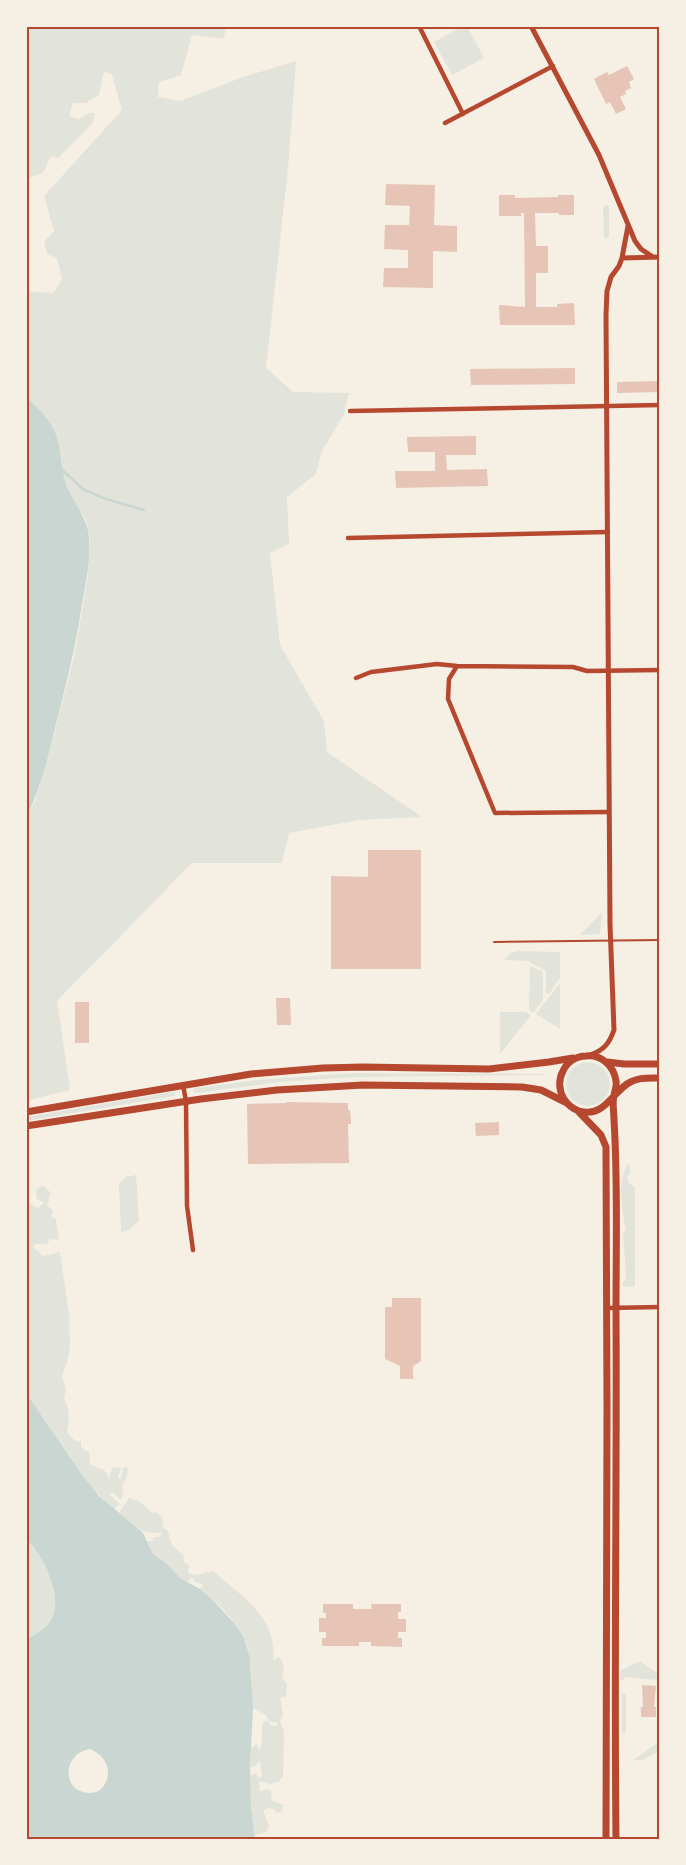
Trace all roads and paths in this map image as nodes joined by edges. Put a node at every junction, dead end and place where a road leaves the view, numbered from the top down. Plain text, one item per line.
1 (419, 26) edge
2 (531, 26) edge
3 (553, 66) junction
4 (464, 114) junction
5 (446, 123) dead end
6 (628, 226) junction
7 (660, 256) edge
8 (652, 257) junction
9 (622, 258) junction
10 (660, 405) edge
11 (608, 406) junction
12 (350, 411) dead end
13 (608, 532) junction
14 (348, 538) dead end
15 (457, 666) junction
16 (660, 670) edge
17 (609, 671) junction
18 (356, 678) dead end
19 (608, 812) junction
20 (660, 940) edge
21 (610, 941) junction
22 (494, 942) dead end
23 (588, 1055) junction
24 (579, 1057) junction
25 (606, 1062) junction
26 (660, 1064) edge
27 (660, 1078) edge
28 (183, 1085) junction
29 (613, 1096) junction
30 (186, 1102) junction
31 (568, 1104) junction
32 (576, 1109) junction
33 (26, 1112) edge
34 (26, 1126) edge
35 (193, 1250) dead end
36 (616, 1307) junction
37 (660, 1307) edge
38 (607, 1308) junction
39 (606, 1839) edge
40 (616, 1839) edge

1 - 4 street
2 - 3 street
3 - 4 street
3 - 6 street
4 - 5 street
6 - 8 street
6 - 9 street
7 - 8 street
8 - 9 street
9 - 11 street
10 - 11 street
11 - 12 street
11 - 13 street
13 - 14 street
13 - 17 street
15 - 17 street
15 - 18 street
15 - 19 street
16 - 17 street
17 - 19 street
19 - 21 street
20 - 21 lane
21 - 22 lane
21 - 23 street
23 - 24 main road
23 - 25 main road
24 - 28 main road
24 - 31 main road
25 - 26 main road
25 - 29 main road
27 - 29 main road
28 - 30 street
28 - 33 main road
29 - 32 main road
29 - 36 main road
30 - 31 main road
30 - 34 main road
30 - 35 street
31 - 32 main road
32 - 38 main road
36 - 37 street
36 - 38 street
36 - 40 main road
38 - 39 main road

